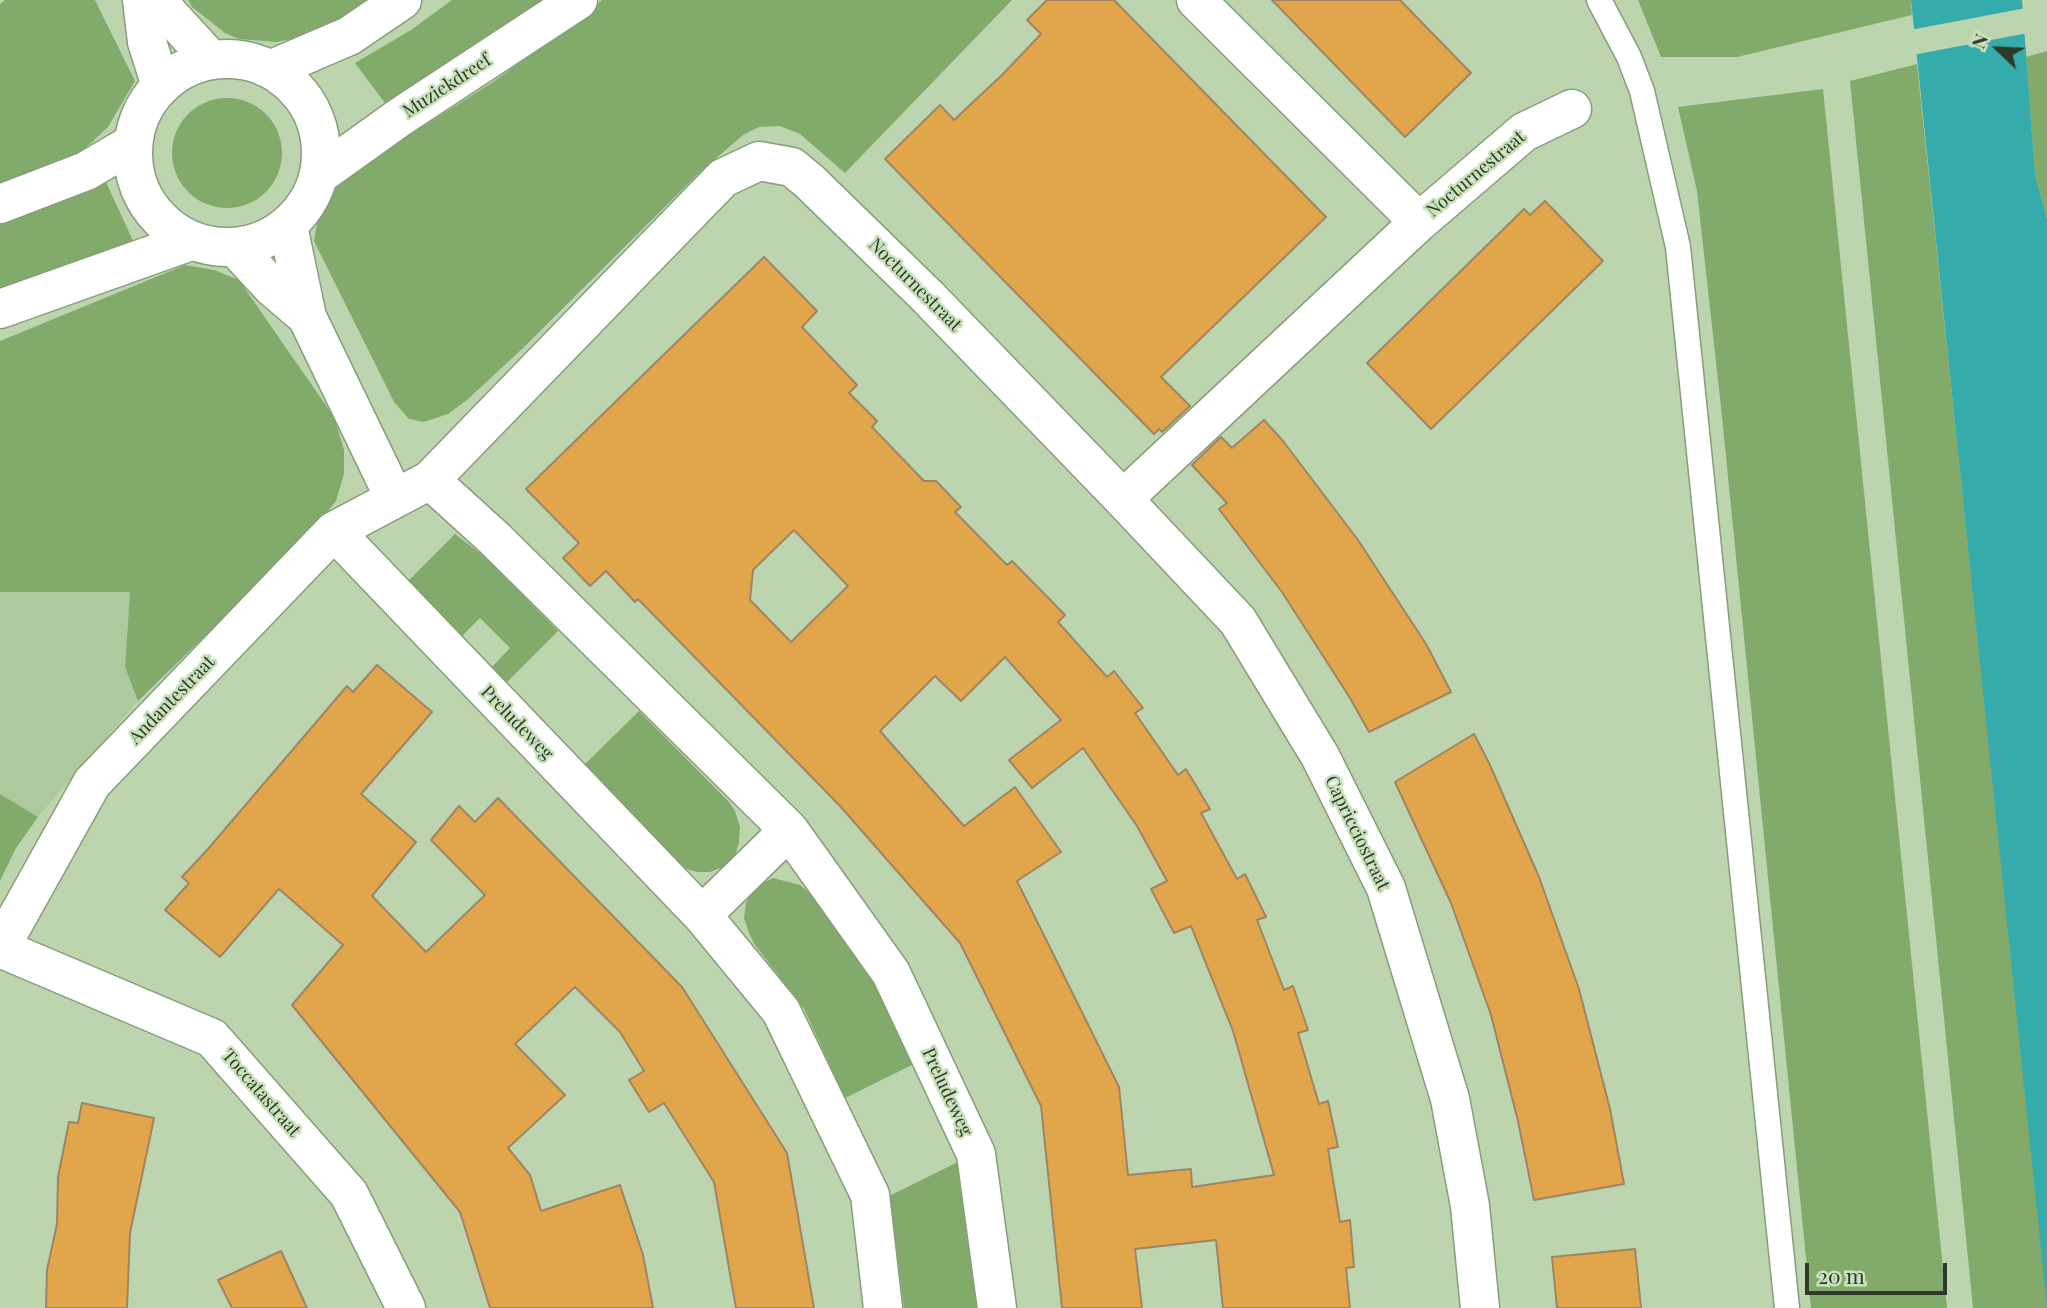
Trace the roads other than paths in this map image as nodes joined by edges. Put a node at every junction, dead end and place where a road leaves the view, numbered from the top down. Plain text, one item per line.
1 (142, 0) edge
2 (156, 0) edge
3 (402, 0) edge
4 (578, 0) edge
5 (1196, 0) edge
6 (1599, 0) edge
7 (211, 60) junction
8 (272, 69) junction
9 (161, 86) junction
10 (1572, 109) dead end
11 (132, 144) junction
12 (319, 176) junction
13 (0, 204) edge
14 (1419, 222) junction
15 (288, 226) junction
16 (191, 241) junction
17 (235, 247) junction
18 (0, 309) edge
19 (307, 317) junction
20 (429, 480) junction
21 (394, 498) junction
22 (1123, 499) junction
23 (334, 531) junction
24 (789, 831) junction
25 (702, 915) junction
26 (0, 948) edge
27 (406, 1308) edge
28 (883, 1308) edge
29 (997, 1308) edge
30 (1480, 1308) edge
31 (1787, 1308) edge

1 - 9 street
2 - 7 street
3 - 8 street
4 - 12 street, Muziekdreef
5 - 14 street, Nocturnestraat
6 - 31 lane
7 - 8 street
7 - 9 street
8 - 12 street
9 - 11 street
10 - 14 street, Nocturnestraat
11 - 13 street
11 - 16 street
12 - 15 street
14 - 22 street, Nocturnestraat
15 - 17 street
15 - 19 street
16 - 17 street
16 - 18 street
17 - 19 street
19 - 21 street
20 - 21 street, Nocturnestraat
20 - 22 street, Nocturnestraat
20 - 24 street, Preludeweg
21 - 23 street, Andantestraat
22 - 30 street, Capricciostraat
23 - 25 street, Preludeweg
23 - 26 street, Andantestraat
24 - 25 street
24 - 29 street, Preludeweg
25 - 28 street, Preludeweg
26 - 27 street, Toccatastraat

